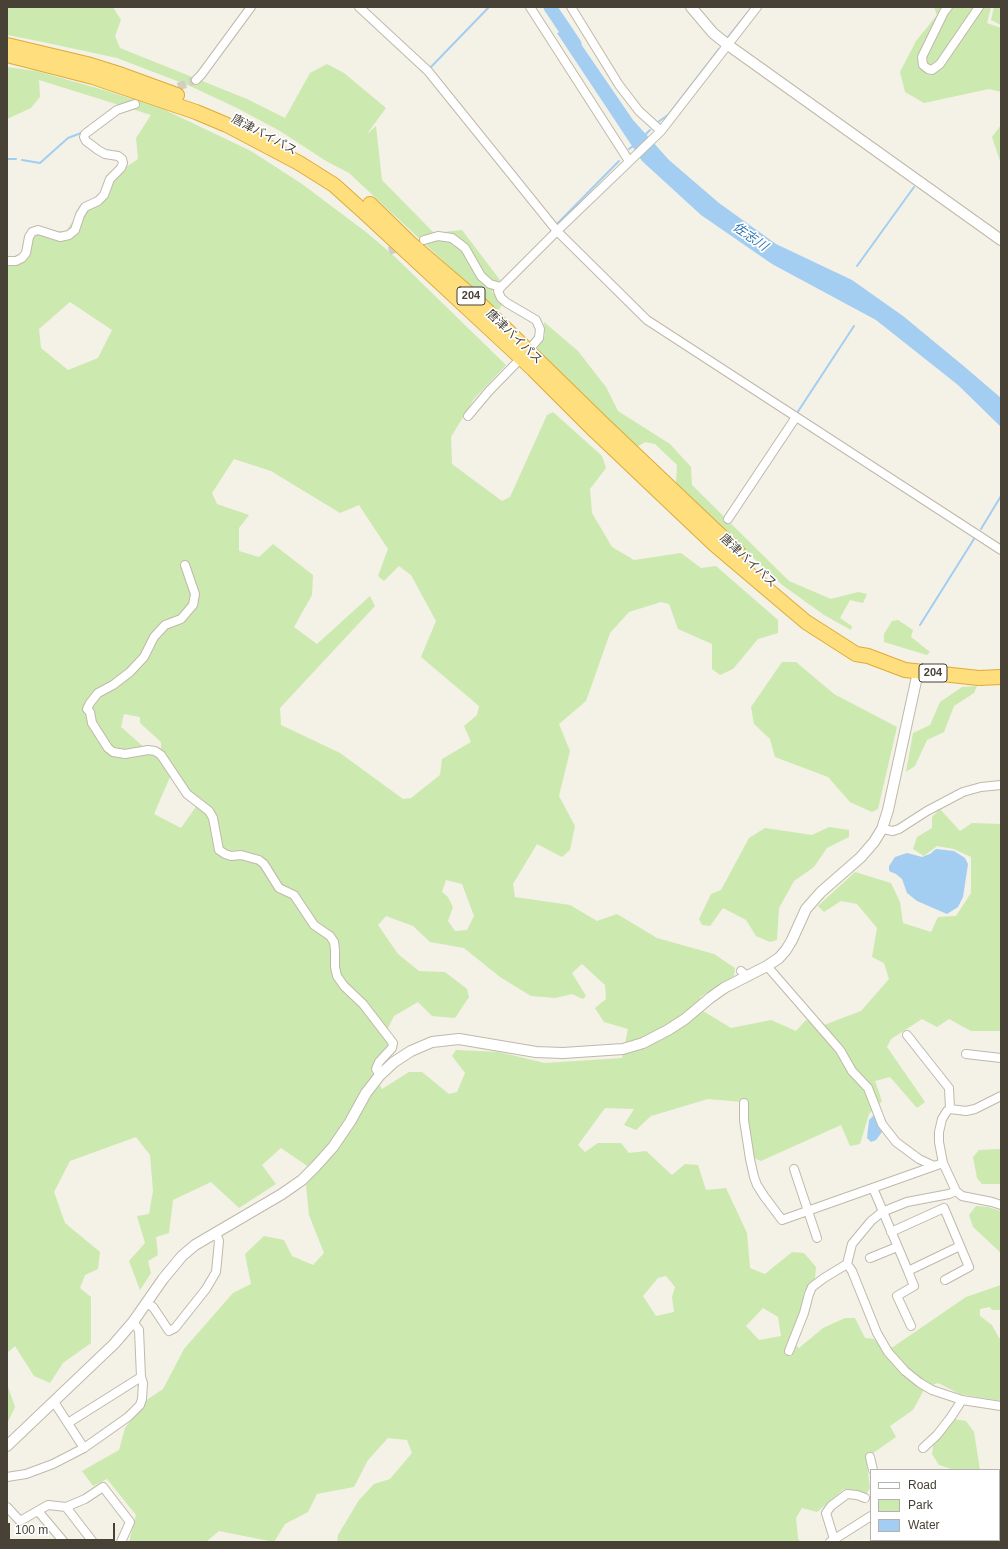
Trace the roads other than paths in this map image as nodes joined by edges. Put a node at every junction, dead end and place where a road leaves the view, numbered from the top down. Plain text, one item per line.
1 (251, 7) edge
2 (359, 7) edge
3 (530, 7) edge
4 (571, 7) edge
5 (691, 7) edge
6 (757, 7) edge
7 (948, 7) edge
8 (979, 7) edge
9 (7, 45) edge
10 (728, 45) junction
11 (7, 55) edge
12 (196, 80) tunnel mouth
13 (135, 104) dead end
14 (661, 131) junction
15 (629, 161) junction
16 (557, 231) junction
17 (424, 240) dead end
18 (1001, 240) edge
19 (7, 260) edge
20 (501, 287) junction
21 (524, 355) junction
22 (468, 416) dead end
23 (796, 417) junction
24 (728, 520) dead end
25 (1001, 550) edge
26 (185, 566) dead end
27 (918, 672) junction
28 (1001, 677) edge
29 (1001, 786) edge
30 (882, 829) junction
31 (767, 966) junction
32 (907, 1035) dead end
33 (966, 1054) dead end
34 (1001, 1058) edge
35 (380, 1075) junction
36 (1001, 1096) edge
37 (744, 1103) dead end
38 (950, 1109) junction
39 (943, 1163) junction
40 (934, 1166) junction
41 (794, 1169) dead end
42 (872, 1188) junction
43 (956, 1191) junction
44 (1001, 1206) edge
45 (808, 1212) junction
46 (882, 1212) junction
47 (891, 1232) junction
48 (216, 1233) junction
49 (817, 1238) dead end
50 (960, 1246) junction
51 (897, 1247) junction
52 (870, 1258) dead end
53 (847, 1264) junction
54 (908, 1271) junction
55 (945, 1280) dead end
56 (146, 1303) junction
57 (133, 1322) junction
58 (911, 1326) dead end
59 (789, 1351) dead end
60 (141, 1377) junction
61 (962, 1400) junction
62 (54, 1402) junction
63 (1001, 1406) edge
64 (68, 1423) junction
65 (7, 1446) edge
66 (84, 1448) junction
67 (923, 1448) dead end
68 (870, 1457) dead end
69 (873, 1469) edge
70 (7, 1477) edge
71 (865, 1498) dead end
72 (7, 1507) edge
73 (66, 1507) junction
74 (38, 1511) junction
75 (870, 1517) edge
76 (832, 1541) edge
77 (64, 1542) edge
78 (93, 1542) edge
79 (121, 1542) edge

1 - 12 street
2 - 16 street
3 - 15 street
4 - 14 street
5 - 10 street
6 - 10 street
7 - 8 street
9 - 21 highway, 唐津バイパス / 204
10 - 14 street
10 - 18 street
11 - 21 highway, 唐津バイパス / 204
13 - 19 street
14 - 15 street
15 - 16 street
16 - 20 street
16 - 23 street
17 - 20 street
20 - 21 street
21 - 22 street
21 - 27 highway, 唐津バイパス / 204
23 - 24 street
23 - 25 street
26 - 35 street
27 - 28 highway, 唐津バイパス / 204
27 - 30 street
29 - 30 street
30 - 31 street
31 - 35 street
31 - 40 street
32 - 38 street
33 - 34 street
35 - 48 street
36 - 38 street
37 - 45 street
38 - 39 street
39 - 40 street
39 - 43 street
40 - 42 street
41 - 45 street
42 - 45 street
42 - 46 street
43 - 44 street
43 - 46 street
45 - 49 street
46 - 47 street
46 - 53 street
47 - 50 street
47 - 51 street
48 - 56 street
48 - 56 street
50 - 54 street
50 - 55 street
51 - 52 street
51 - 54 street
53 - 59 street
53 - 61 street
54 - 58 street
56 - 57 street
57 - 60 street
57 - 62 street
60 - 64 street
60 - 66 street
61 - 63 street
61 - 67 street
62 - 64 street
62 - 65 street
64 - 66 street
66 - 70 street
68 - 69 street
71 - 76 street
72 - 74 street
73 - 74 street
73 - 78 street
73 - 79 street
74 - 77 street
75 - 76 street

